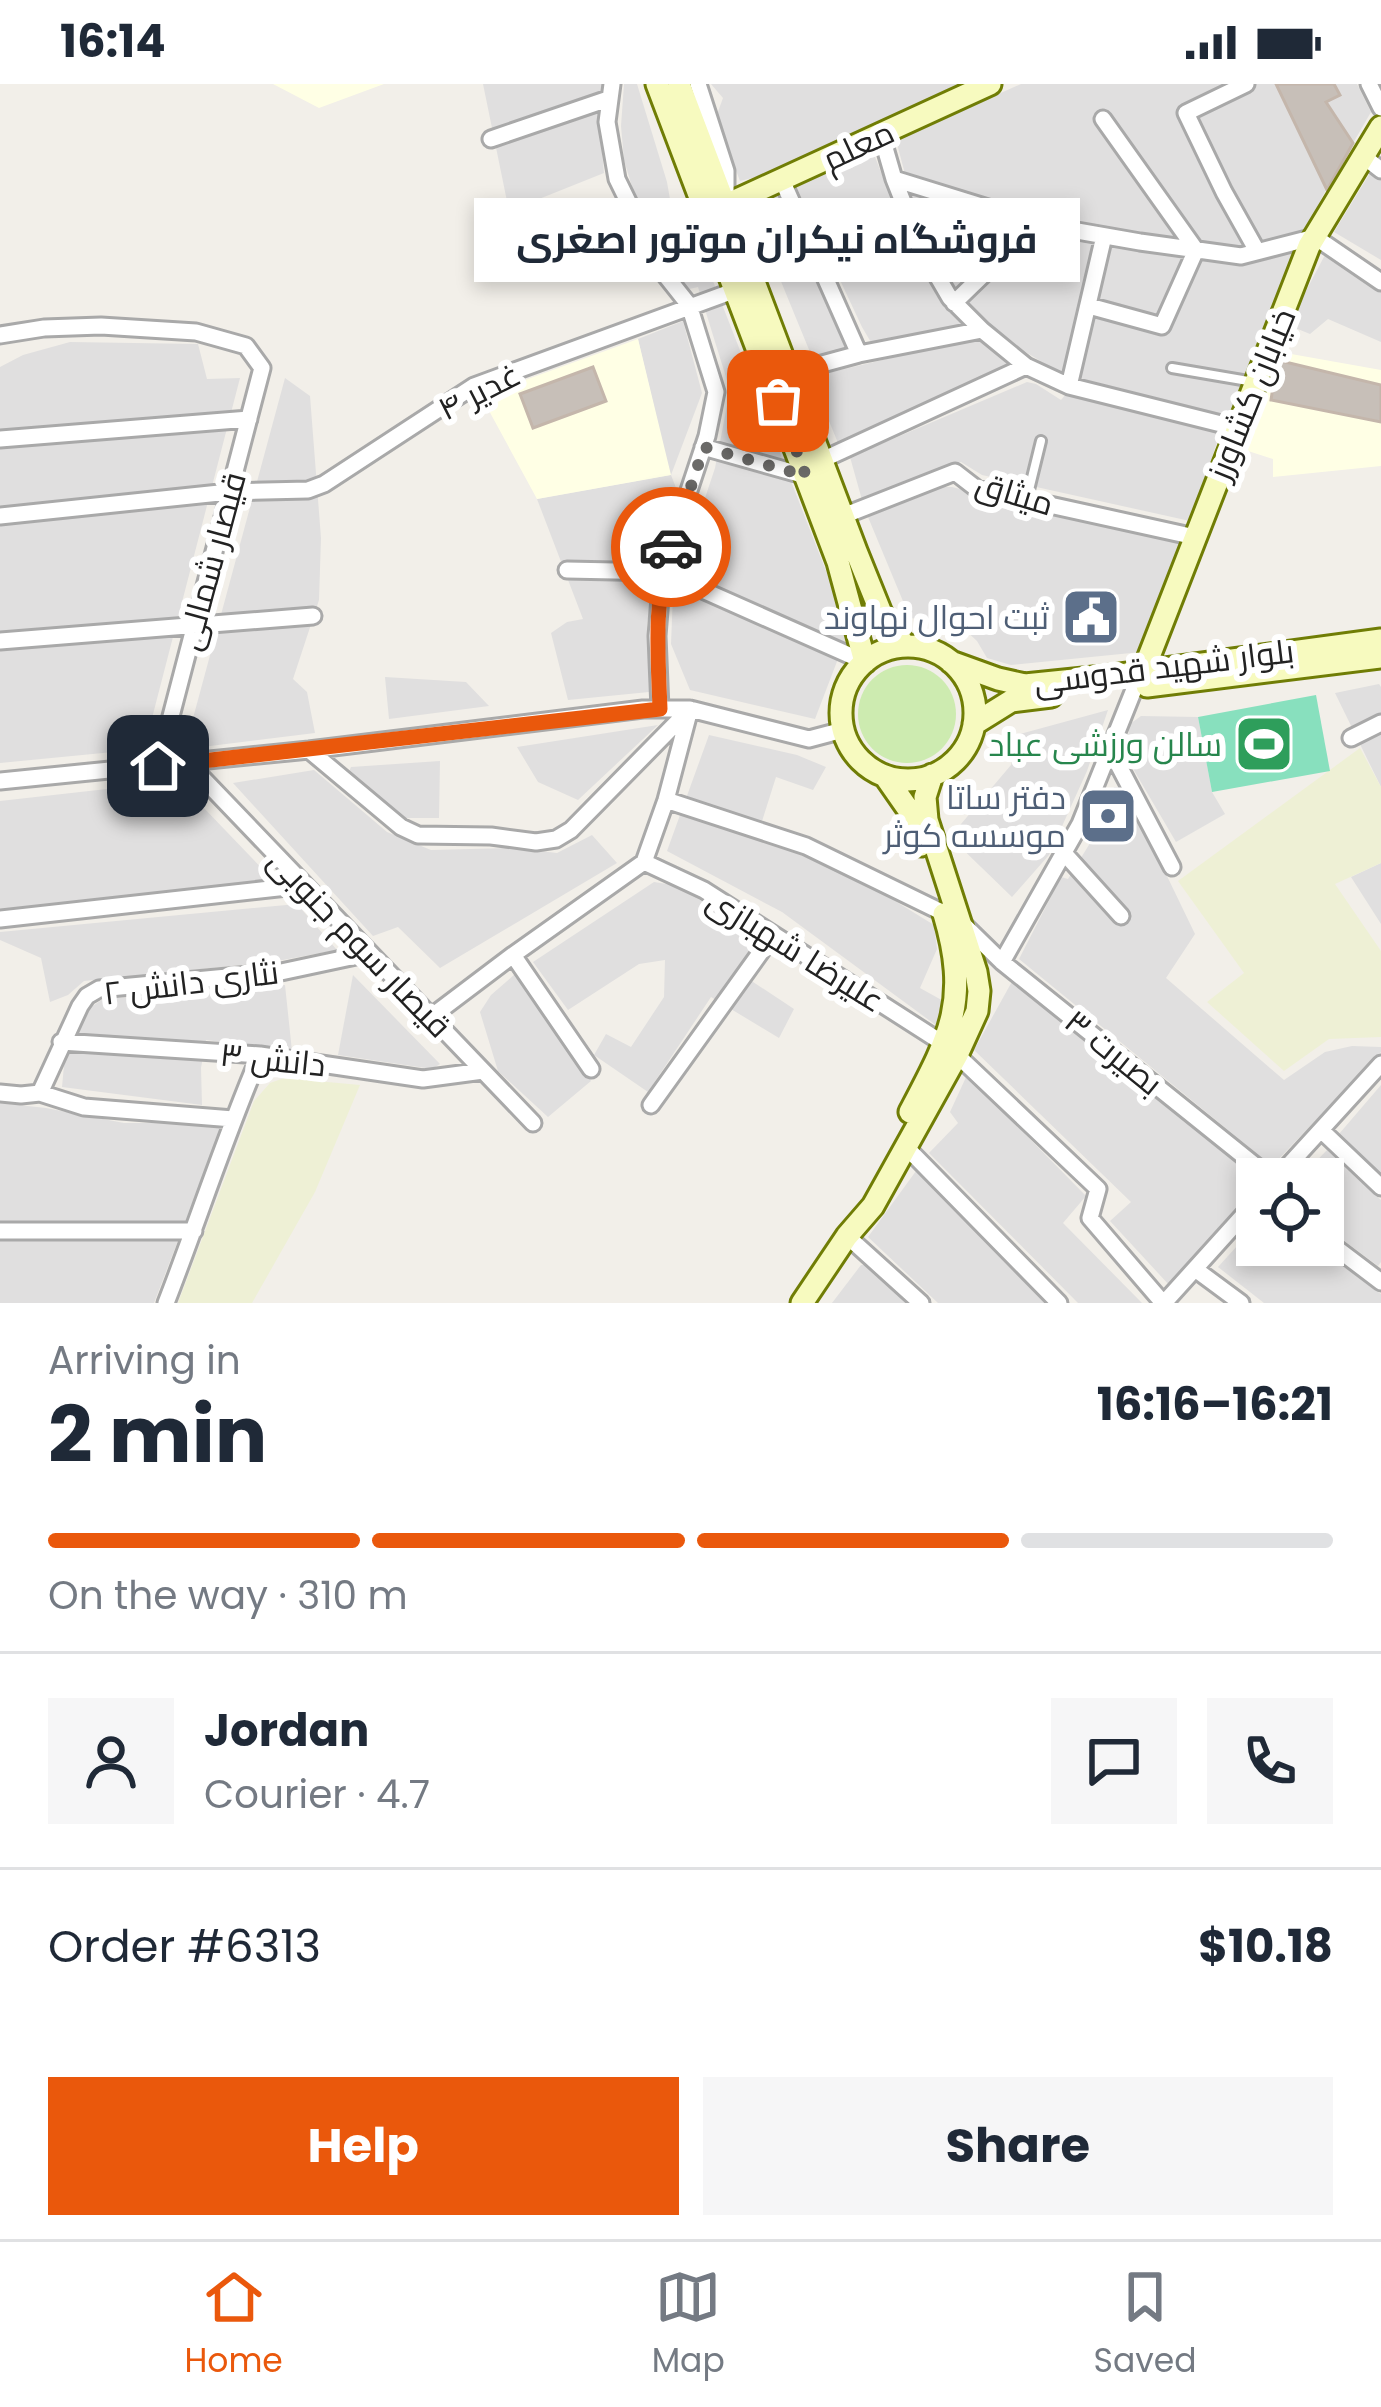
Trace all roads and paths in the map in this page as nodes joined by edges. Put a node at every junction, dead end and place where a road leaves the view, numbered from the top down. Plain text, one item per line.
1 (657, 84) edge
2 (679, 84) edge
3 (698, 84) edge
4 (990, 84) edge
5 (1246, 84) edge
6 (1369, 84) edge
7 (610, 92) edge
8 (1381, 108) edge
9 (1103, 119) dead end
10 (1381, 127) edge
11 (881, 134) junction
12 (491, 139) dead end
13 (1372, 163) edge
14 (894, 178) junction
15 (782, 180) junction
16 (726, 205) junction
17 (1017, 217) junction
18 (1104, 236) junction
19 (1315, 237) junction
20 (1196, 250) junction
21 (1257, 251) junction
22 (997, 254) dead end
23 (986, 272) dead end
24 (1381, 282) edge
25 (736, 290) junction
26 (955, 303) junction
27 (689, 305) junction
28 (1089, 306) junction
29 (982, 330) junction
30 (0, 334) edge
31 (859, 354) junction
32 (1026, 366) junction
33 (1172, 368) dead end
34 (789, 373) junction
35 (1256, 382) junction
36 (1069, 386) junction
37 (249, 419) junction
38 (1237, 428) junction
39 (0, 439) edge
40 (1041, 441) dead end
41 (704, 447) junction
42 (814, 468) junction
43 (230, 491) junction
44 (1027, 500) junction
45 (0, 516) edge
46 (842, 516) junction
47 (1195, 537) junction
48 (567, 570) dead end
49 (662, 572) junction
50 (313, 616) dead end
51 (193, 625) junction
52 (0, 640) edge
53 (905, 646) junction
54 (1379, 656) edge
55 (865, 662) junction
56 (951, 662) junction
57 (1139, 680) junction
58 (660, 709) junction
59 (690, 709) junction
60 (974, 724) junction
61 (1380, 727) edge
62 (843, 730) junction
63 (1351, 738) dead end
64 (1110, 749) junction
65 (309, 750) junction
66 (188, 763) junction
67 (158, 766) junction
68 (932, 775) junction
69 (885, 776) junction
70 (0, 781) edge
71 (666, 800) junction
72 (1064, 853) junction
73 (644, 862) junction
74 (1172, 868) dead end
75 (305, 885) junction
76 (1120, 916) dead end
77 (952, 918) junction
78 (0, 919) edge
79 (773, 934) junction
80 (370, 953) junction
81 (513, 955) junction
82 (1002, 962) junction
83 (431, 1017) junction
84 (62, 1042) junction
85 (951, 1049) junction
86 (260, 1055) junction
87 (1381, 1064) edge
88 (591, 1069) dead end
89 (484, 1072) junction
90 (40, 1093) junction
91 (0, 1094) edge
92 (651, 1105) dead end
93 (232, 1119) junction
94 (533, 1123) dead end
95 (1321, 1130) junction
96 (908, 1148) junction
97 (1248, 1158) edge
98 (1294, 1158) edge
99 (1381, 1186) edge
100 (1236, 1224) edge
101 (0, 1231) edge
102 (194, 1231) junction
103 (848, 1236) junction
104 (1344, 1254) edge
105 (1195, 1269) junction
106 (1381, 1282) edge
107 (166, 1303) edge
108 (802, 1303) edge
109 (921, 1303) edge
110 (1059, 1303) edge
111 (1164, 1303) edge
112 (1241, 1303) edge

1 - 25 main road
2 - 16 main road
3 - 16 street
4 - 11 main road, معلم
5 - 21 street
6 - 8 street
7 - 12 street
7 - 27 street
9 - 20 street
10 - 13 main road, خیابان کشاورز
11 - 14 street
11 - 15 main road, معلم
13 - 19 main road, خیابان کشاورز
14 - 17 street
14 - 26 street
15 - 16 main road, معلم
15 - 31 street
16 - 34 main road
17 - 18 street
17 - 22 street
18 - 20 street
18 - 28 street
19 - 21 street
19 - 24 street
19 - 35 main road, خیابان کشاورز
20 - 21 street
20 - 28 street
23 - 26 street
25 - 27 street, غدیر ۴
25 - 42 main road
26 - 29 street
27 - 41 street
27 - 43 street, غدیر ۴
28 - 36 street
29 - 31 street
29 - 32 street
30 - 37 street, قیصار شمالی
31 - 34 street
32 - 36 street
32 - 42 street
33 - 35 lane
34 - 42 main road
35 - 38 main road, خیابان کشاورز
36 - 38 street
37 - 39 street
37 - 43 street, قیصار شمالی
38 - 47 main road, خیابان کشاورز
40 - 44 lane
41 - 42 street
41 - 49 street
42 - 46 main road
42 - 55 main road
43 - 45 street, غدیر ۴
43 - 51 street, قیصار شمالی
44 - 46 street, میثاق
44 - 47 street, میثاق
46 - 53 main road
47 - 57 main road, خیابان کشاورز
48 - 49 street
49 - 55 street
49 - 58 street
50 - 51 street
51 - 52 street
51 - 67 street, قیصار شمالی
53 - 55 main road
53 - 56 main road
54 - 57 main road, بلوار شهید قدوسی
55 - 62 main road
56 - 57 main road, بلوار شهید قدوسی
56 - 60 main road
57 - 60 main road, بلوار شهید قدوسی
57 - 64 street
58 - 59 street
58 - 65 street
59 - 62 street
59 - 65 street
59 - 71 street
60 - 68 main road
61 - 63 street
62 - 69 main road
64 - 72 street
64 - 74 street
65 - 66 street
66 - 67 street
66 - 75 street, قیصار سوم جنوبی
67 - 70 street
68 - 69 main road
68 - 77 main road
69 - 77 main road
71 - 73 street
71 - 77 street, بصیرت ۳
72 - 76 street
72 - 82 street
73 - 79 street, علیرضا شهبازی
73 - 81 street
75 - 78 street
75 - 80 street, قیصار سوم جنوبی
77 - 82 street, بصیرت ۳
77 - 85 main road
79 - 85 street, علیرضا شهبازی
79 - 92 street
80 - 83 street, قیصار سوم جنوبی
80 - 84 street, نثاری دانش ۲
81 - 83 street
81 - 88 street
82 - 97 street, بصیرت ۳
83 - 89 street, قیصار سوم جنوبی
84 - 86 street, دانش ۳
84 - 90 street, نثاری دانش ۲
85 - 96 main road
85 - 103 main road
85 - 111 street, علیرضا شهبازی
86 - 89 street, دانش ۳
86 - 93 street
87 - 95 street
89 - 94 street, قیصار سوم جنوبی
90 - 91 street
90 - 93 street
93 - 102 street
95 - 98 street
95 - 99 street
96 - 103 main road
96 - 110 street
100 - 105 street
101 - 102 street
102 - 107 street
103 - 108 main road
103 - 109 street
104 - 106 street
105 - 111 street
105 - 112 street

